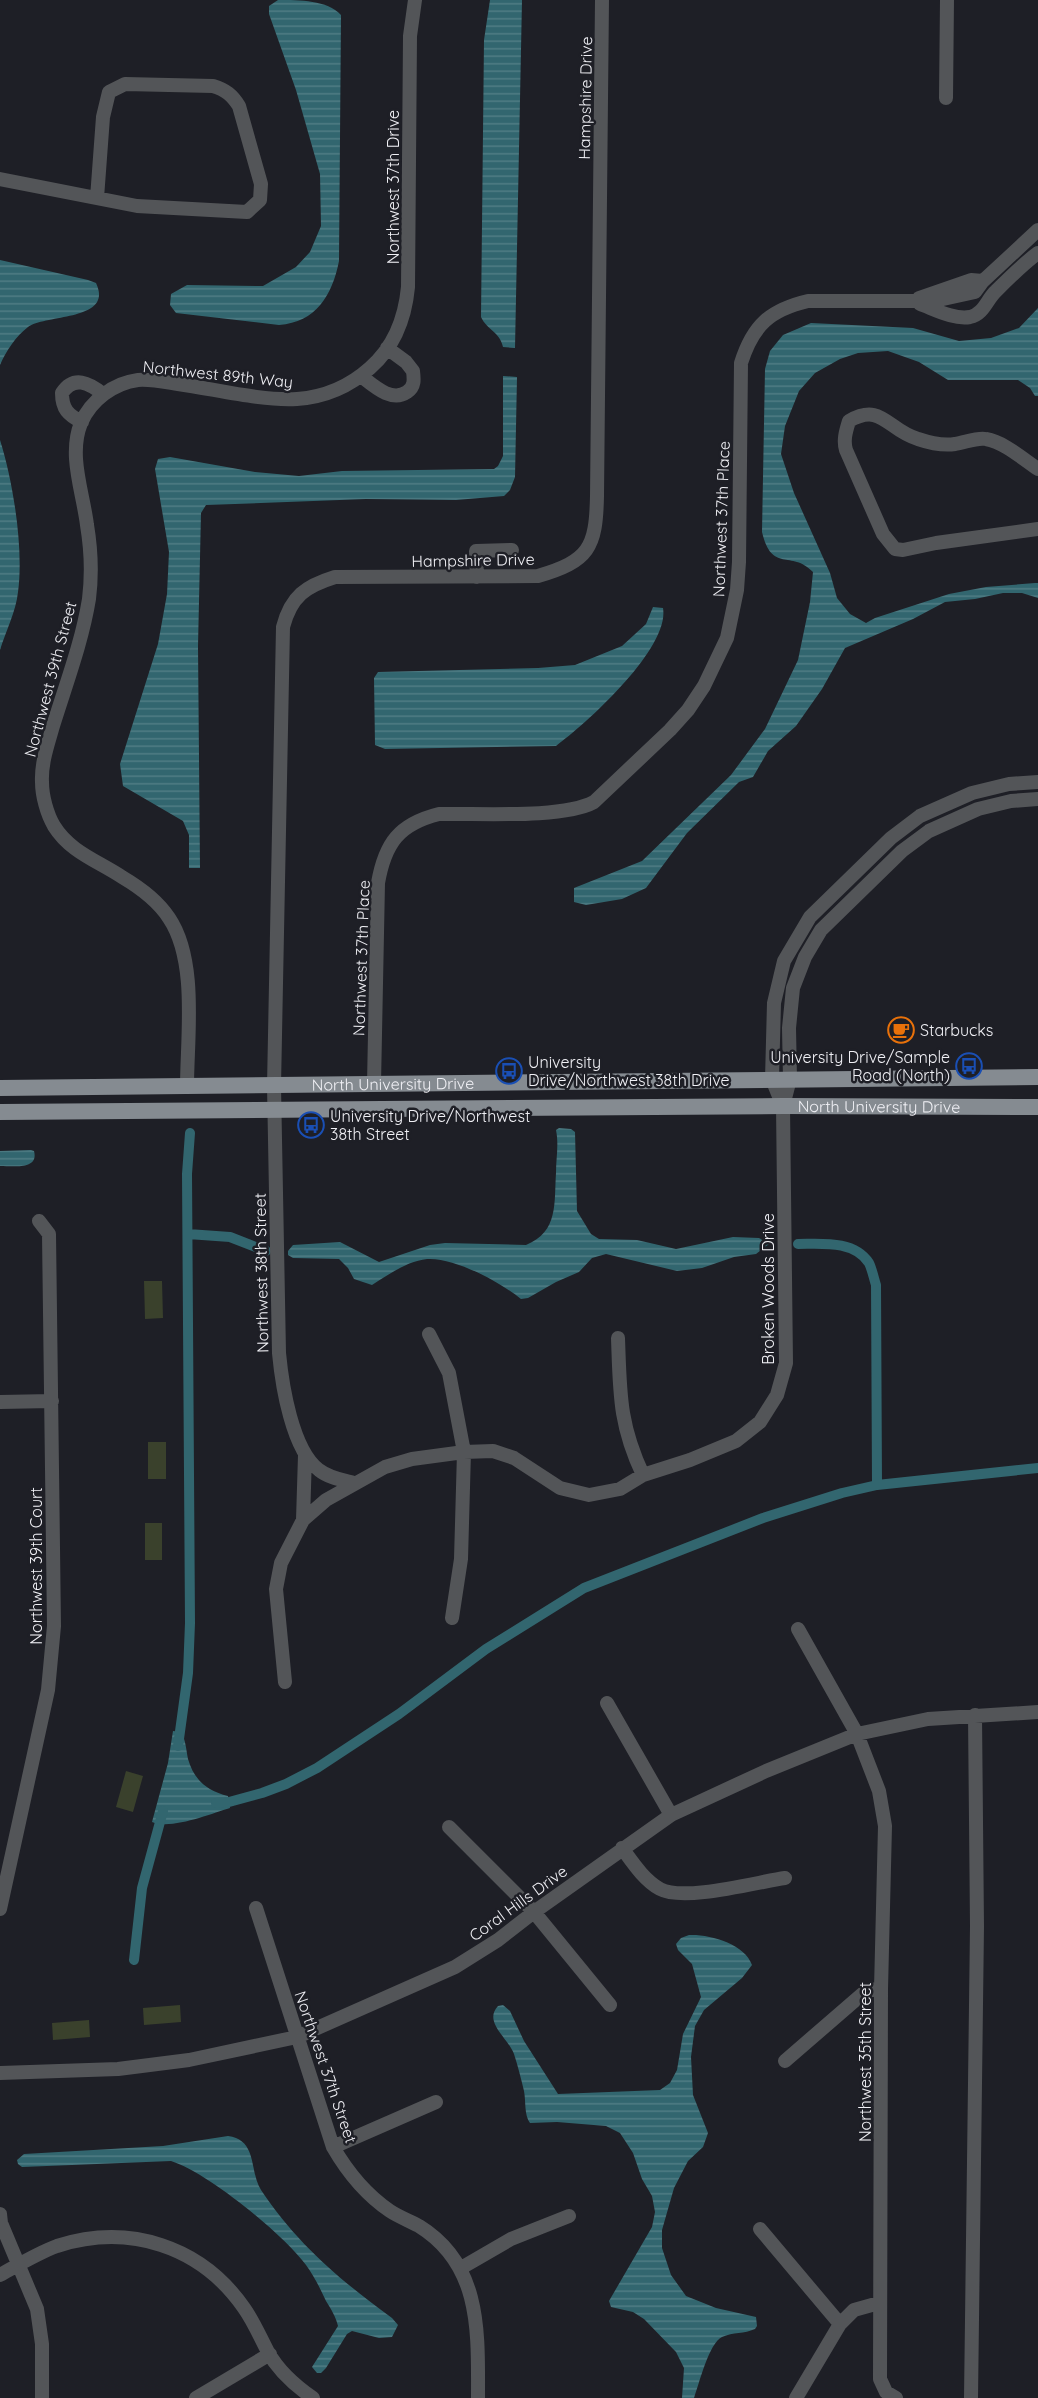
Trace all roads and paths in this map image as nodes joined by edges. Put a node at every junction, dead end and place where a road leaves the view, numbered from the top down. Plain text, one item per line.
1 (415, 0) edge
2 (602, 0) edge
3 (947, 0) edge
4 (946, 98) dead end
5 (0, 179) edge
6 (98, 198) junction
7 (1038, 230) edge
8 (1038, 253) edge
9 (983, 281) junction
10 (993, 293) junction
11 (913, 301) junction
12 (387, 348) junction
13 (373, 365) joint
14 (361, 376) junction
15 (103, 394) junction
16 (82, 422) junction
17 (77, 436) joint
18 (1038, 469) edge
19 (1038, 530) edge
20 (512, 550) dead end
21 (461, 551) dead end
22 (476, 551) junction
23 (477, 577) junction
24 (1038, 782) edge
25 (998, 786) junction
26 (1038, 799) edge
27 (1001, 803) junction
28 (891, 838) junction
29 (902, 850) junction
30 (810, 917) junction
31 (821, 930) junction
32 (772, 1029) junction
33 (789, 1029) junction
34 (1038, 1077) edge
35 (772, 1079) junction
36 (790, 1079) junction
37 (557, 1081) junction
38 (583, 1081) junction
39 (374, 1084) junction
40 (187, 1086) junction
41 (274, 1086) junction
42 (0, 1088) edge
43 (783, 1106) junction
44 (1038, 1107) edge
45 (584, 1108) junction
46 (557, 1109) junction
47 (274, 1111) junction
48 (0, 1112) edge
49 (39, 1221) dead end
50 (429, 1334) dead end
51 (618, 1338) dead end
52 (52, 1401) junction
53 (0, 1402) edge
54 (464, 1452) junction
55 (305, 1455) junction
56 (643, 1475) junction
57 (354, 1483) junction
58 (303, 1520) junction
59 (452, 1618) dead end
60 (798, 1629) dead end
61 (285, 1682) dead end
62 (606, 1703) dead end
63 (1038, 1712) edge
64 (975, 1715) junction
65 (857, 1734) junction
66 (671, 1815) junction
67 (449, 1827) dead end
68 (622, 1848) junction
69 (785, 1878) dead end
70 (256, 1908) dead end
71 (0, 1909) edge
72 (534, 1912) junction
73 (882, 1989) junction
74 (610, 2005) dead end
75 (297, 2037) junction
76 (785, 2061) dead end
77 (0, 2073) edge
78 (436, 2102) dead end
79 (333, 2147) junction
80 (0, 2214) edge
81 (569, 2216) dead end
82 (760, 2229) dead end
83 (19, 2265) junction
84 (461, 2268) junction
85 (0, 2275) edge
86 (879, 2303) junction
87 (840, 2324) junction
88 (270, 2354) junction
89 (891, 2395) edge
90 (42, 2398) edge
91 (196, 2398) edge
92 (313, 2398) edge
93 (478, 2398) edge
94 (796, 2398) edge
95 (971, 2398) edge

1 - 12 street, Northwest 37th Drive
2 - 23 street, Hampshire Drive
3 - 4 street
5 - 6 street
6 - 6 street
7 - 9 street
8 - 10 street, Northwest 37th Place
9 - 10 street
9 - 11 street, Northwest 37th Place
10 - 11 street, Northwest 37th Place
11 - 39 street, Northwest 37th Place
12 - 13 street, Northwest 37th Drive
12 - 14 street
13 - 14 street, Northwest 89th Way
14 - 15 street, Northwest 89th Way
15 - 16 street, Northwest 89th Way
15 - 16 street
16 - 17 street, Northwest 89th Way
17 - 40 street, Northwest 39th Street
18 - 19 street
20 - 22 street
21 - 22 street
22 - 23 street
23 - 41 street, Hampshire Drive
24 - 25 street, Broken Woods Drive
25 - 27 street
25 - 28 street, Broken Woods Drive
26 - 27 street, Broken Woods Drive
27 - 29 street, Broken Woods Drive
28 - 29 street
28 - 30 street, Broken Woods Drive
29 - 31 street, Broken Woods Drive
30 - 31 street
30 - 32 street, Broken Woods Drive
31 - 33 street, Broken Woods Drive
32 - 33 street
32 - 35 street, Broken Woods Drive
33 - 36 street, Broken Woods Drive
34 - 36 main road, North University Drive
35 - 36 main road, North University Drive
35 - 38 main road, North University Drive
35 - 43 street, Broken Woods Drive
36 - 43 street, Broken Woods Drive
37 - 38 main road, North University Drive
37 - 39 main road, North University Drive
37 - 46 main road
38 - 45 main road
39 - 41 main road, North University Drive
40 - 41 main road, North University Drive
40 - 42 main road, North University Drive
41 - 47 street, Northwest 38th Street
43 - 44 main road, North University Drive
43 - 45 main road, North University Drive
43 - 56 street, Broken Woods Drive
45 - 46 main road, North University Drive
46 - 47 main road, North University Drive
47 - 48 main road, North University Drive
47 - 55 street, Northwest 38th Street
49 - 52 street, Northwest 39th Court
50 - 54 street
51 - 56 street
52 - 53 street
52 - 71 street, Northwest 39th Court
54 - 56 street, Broken Woods Drive
54 - 57 street, Broken Woods Drive
54 - 59 street
55 - 57 street, Northwest 38th Street
55 - 58 street, Northwest 38th Street
57 - 58 street, Northwest 38th Street
58 - 61 street, Northwest 38th Street
60 - 65 street, Northwest 35th Street
62 - 66 street
63 - 64 street, Coral Hills Drive
64 - 65 street, Coral Hills Drive
64 - 95 street
65 - 66 street, Coral Hills Drive
65 - 73 street, Northwest 35th Street
66 - 68 street, Coral Hills Drive
67 - 72 street
68 - 69 street
68 - 72 street, Coral Hills Drive
70 - 75 street, Northwest 37th Street
72 - 74 street
72 - 75 street, Coral Hills Drive
73 - 76 street
73 - 86 street, Northwest 35th Street
75 - 77 street, Coral Hills Drive
75 - 79 street, Northwest 37th Street
78 - 79 street
79 - 84 street, Northwest 37th Street
80 - 83 street
81 - 84 street
82 - 87 street
83 - 85 street
83 - 88 street
83 - 90 street
84 - 93 street, Northwest 37th Street
86 - 87 street
86 - 89 street, Northwest 35th Street
87 - 94 street
88 - 91 street
88 - 92 street

